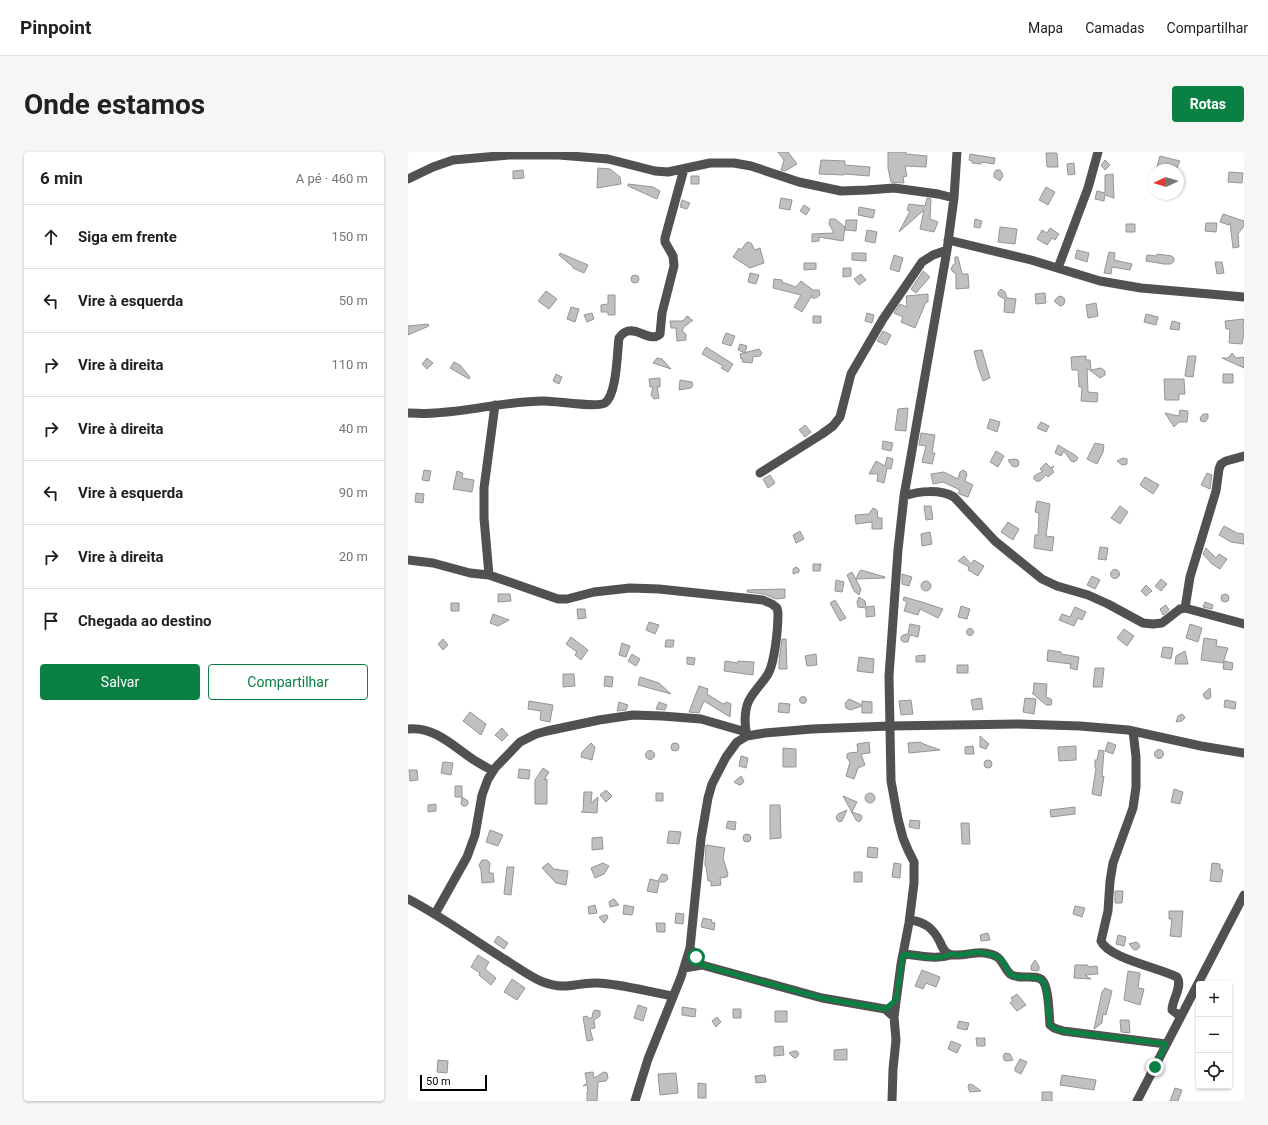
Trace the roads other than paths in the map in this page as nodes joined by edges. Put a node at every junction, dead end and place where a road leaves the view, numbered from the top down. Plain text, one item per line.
1 (957, 152) edge
2 (1098, 152) edge
3 (559, 153) edge
4 (684, 169) junction
5 (408, 179) edge
6 (954, 198) junction
7 (948, 240) junction
8 (947, 250) junction
9 (1058, 268) junction
10 (1244, 297) edge
11 (495, 405) junction
12 (408, 413) edge
13 (1244, 456) edge
14 (760, 473) dead end
15 (904, 496) junction
16 (408, 560) edge
17 (489, 575) junction
18 (1185, 608) junction
19 (1244, 624) edge
20 (890, 726) junction
21 (408, 729) edge
22 (1133, 731) junction
23 (746, 734) junction
24 (1244, 753) edge
25 (493, 771) junction
26 (1244, 895) edge
27 (408, 899) edge
28 (435, 914) junction
29 (910, 920) junction
30 (690, 948) junction
31 (903, 954) junction
32 (951, 954) junction
33 (702, 965) junction
34 (684, 968) junction
35 (673, 996) junction
36 (896, 1000) junction
37 (885, 1009) junction
38 (1180, 1016) junction
39 (894, 1017) junction
40 (1166, 1044) junction
41 (635, 1101) edge
42 (892, 1101) edge
43 (1137, 1101) edge

1 - 6 street
2 - 9 street
3 - 4 street
3 - 5 street
4 - 6 street
4 - 11 street
6 - 7 street
7 - 8 street
7 - 9 street
8 - 14 street
8 - 15 street
9 - 10 street
11 - 12 street
11 - 17 street
13 - 18 street
15 - 18 street
15 - 20 street
16 - 17 street
17 - 23 street
18 - 19 street
20 - 22 street
20 - 23 street
20 - 29 street
21 - 25 street
22 - 24 street
22 - 38 street
23 - 25 street
23 - 30 street
25 - 28 street
26 - 38 street
27 - 28 street
28 - 35 street
29 - 31 street
29 - 32 street
30 - 33 street
30 - 34 street
31 - 32 street
31 - 36 street
32 - 40 street
33 - 34 street
33 - 37 street
34 - 35 street
35 - 41 street
36 - 37 street
36 - 39 street
37 - 39 street
38 - 40 street
39 - 42 street
40 - 43 street

